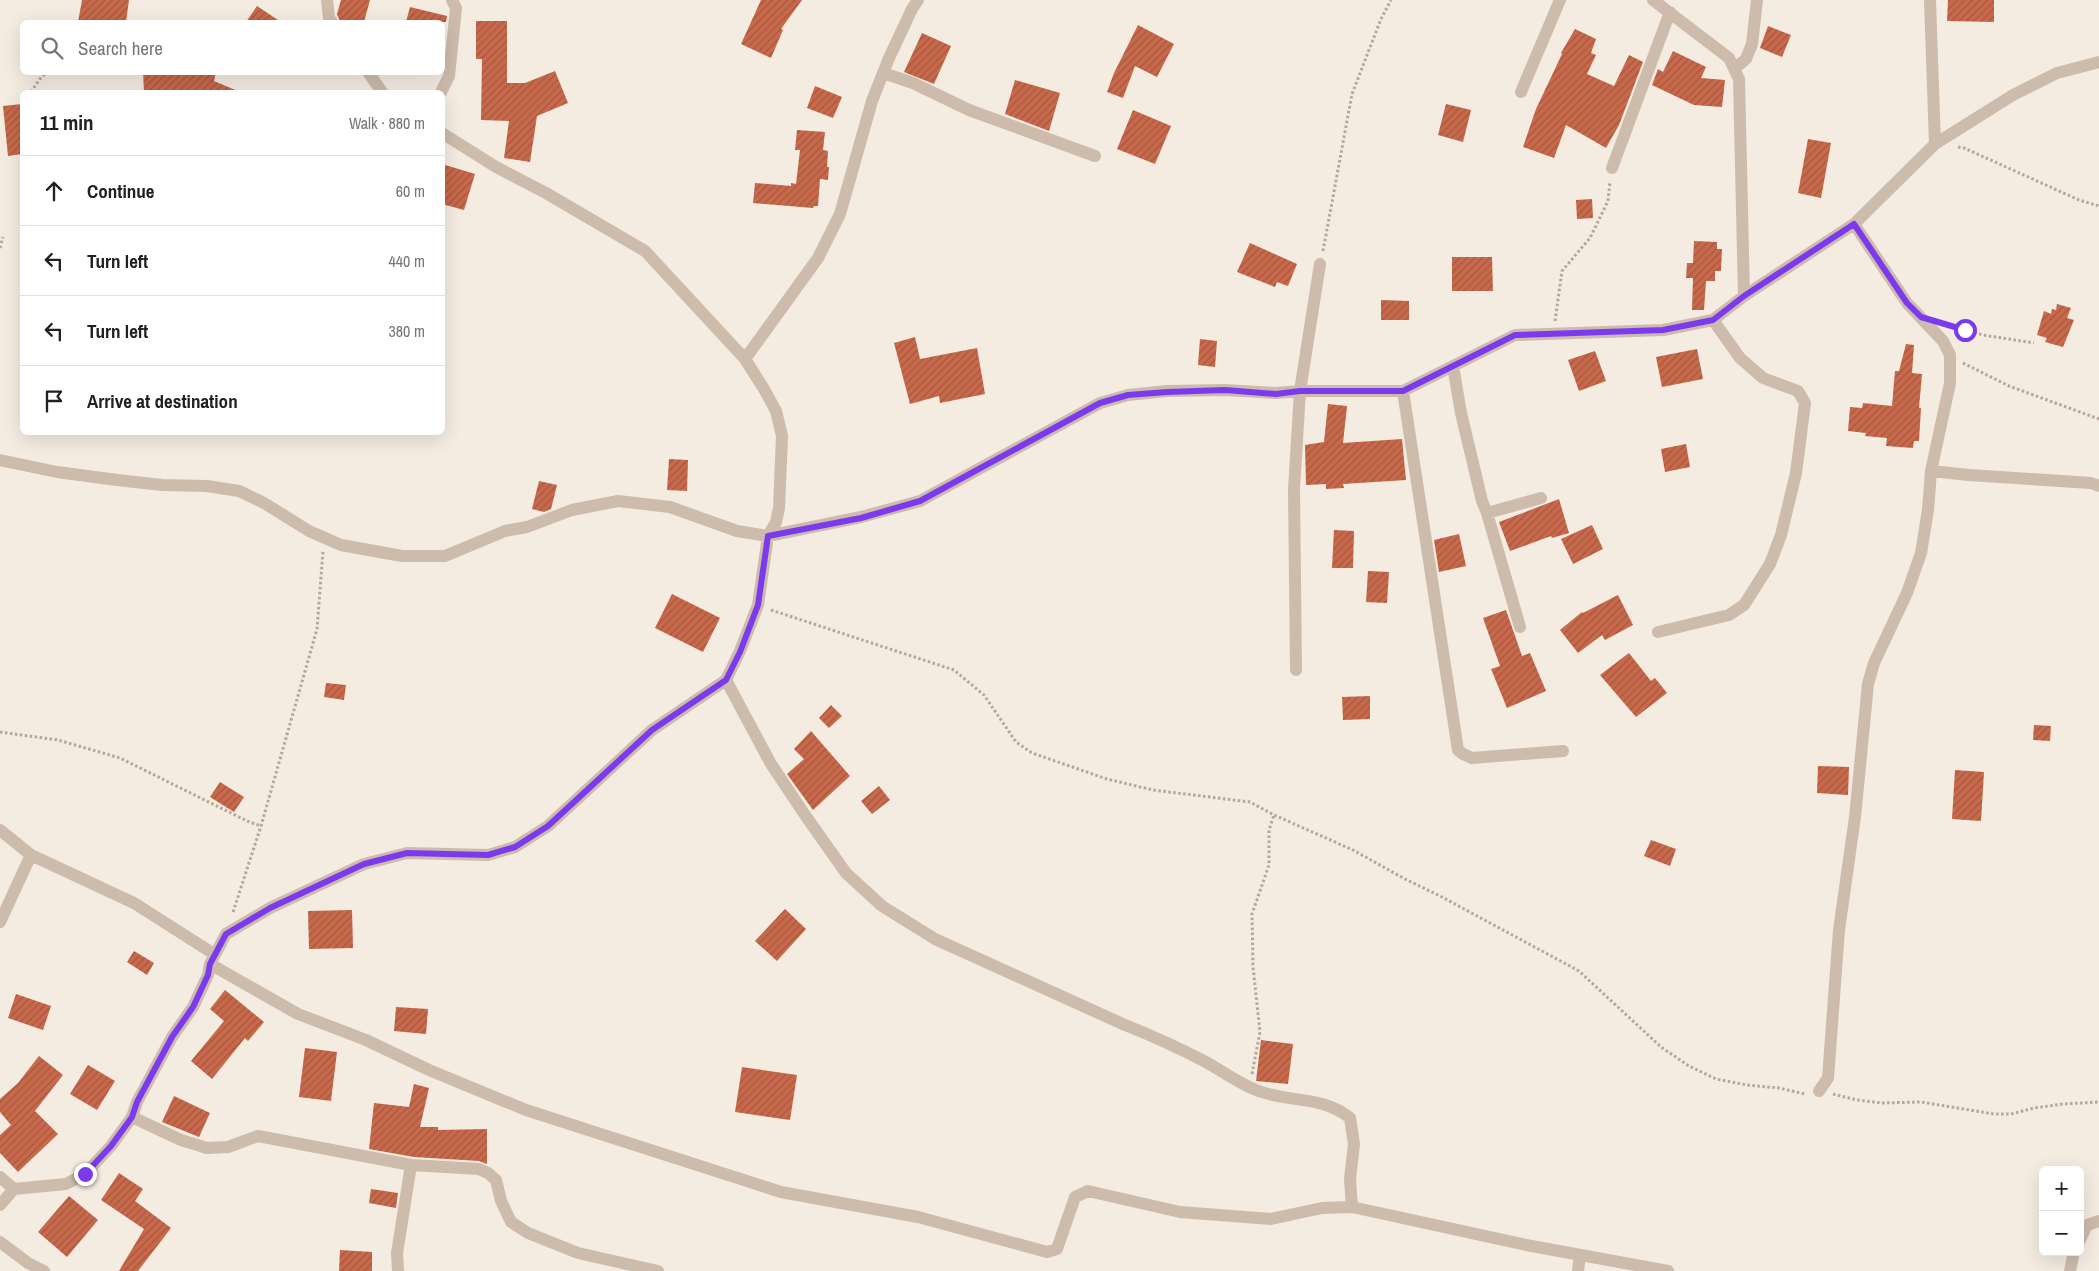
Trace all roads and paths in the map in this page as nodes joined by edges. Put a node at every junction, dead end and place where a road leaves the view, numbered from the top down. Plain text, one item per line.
1 (327, 0) edge
2 (452, 0) edge
3 (918, 0) edge
4 (1391, 0) edge
5 (1560, 0) edge
6 (1655, 0) edge
7 (1757, 0) edge
8 (1930, 0) edge
9 (1670, 12) junction
10 (330, 20) edge
11 (2099, 62) edge
12 (1734, 69) junction
13 (883, 73) junction
14 (44, 75) edge
15 (370, 75) edge
16 (32, 90) edge
17 (381, 90) edge
18 (442, 90) edge
19 (1521, 92) dead end
20 (445, 135) edge
21 (1935, 144) junction
22 (1095, 156) dead end
23 (1612, 168) joint
24 (2099, 206) edge
25 (1854, 224) junction
26 (3, 237) dead end
27 (0, 248) edge
28 (1320, 264) joint
29 (1744, 296) junction
30 (1921, 317) junction
31 (1713, 320) junction
32 (1554, 334) junction
33 (2034, 343) dead end
34 (1950, 356) junction
35 (745, 359) junction
36 (1454, 366) junction
37 (1300, 391) junction
38 (1403, 391) junction
39 (2099, 419) edge
40 (0, 460) edge
41 (1931, 471) junction
42 (2099, 486) edge
43 (1541, 498) dead end
44 (1487, 513) junction
45 (768, 536) junction
46 (324, 538) junction
47 (758, 605) junction
48 (1520, 627) dead end
49 (1658, 632) dead end
50 (1296, 670) dead end
51 (726, 680) junction
52 (0, 732) edge
53 (1564, 751) dead end
54 (1274, 815) junction
55 (261, 826) junction
56 (0, 830) edge
57 (31, 855) junction
58 (0, 922) edge
59 (226, 934) junction
60 (212, 959) junction
61 (1249, 1087) junction
62 (1818, 1091) junction
63 (2099, 1102) edge
64 (132, 1117) junction
65 (411, 1165) junction
66 (0, 1177) edge
67 (14, 1189) junction
68 (0, 1205) edge
69 (1352, 1207) junction
70 (2099, 1221) edge
71 (2084, 1231) edge
72 (0, 1242) edge
73 (1580, 1255) junction
74 (2073, 1256) edge
75 (44, 1271) edge
76 (398, 1271) edge
77 (658, 1271) edge
78 (1578, 1271) edge
79 (1668, 1271) edge
80 (2070, 1271) edge

1 - 10 street
2 - 18 street
3 - 13 street
4 - 28 path
5 - 19 street
6 - 9 street
7 - 12 street
8 - 21 street
9 - 12 street
9 - 23 street
11 - 21 street
12 - 29 street
13 - 22 street
13 - 35 street
14 - 16 path
15 - 17 street
20 - 35 street
21 - 24 path
21 - 25 street
23 - 32 path
25 - 29 street
25 - 30 street
26 - 27 path
28 - 37 street
29 - 31 street
30 - 33 path
30 - 34 street
31 - 32 street
31 - 49 street
32 - 36 street
34 - 39 path
34 - 41 street
35 - 45 street
36 - 38 street
36 - 44 street
37 - 38 street
37 - 45 street
37 - 50 street
38 - 53 street
40 - 46 street
41 - 42 street
41 - 62 street
43 - 44 street
44 - 48 street
45 - 46 street
45 - 47 street
46 - 55 path
47 - 51 street
47 - 54 path
51 - 59 street
51 - 61 street
52 - 55 path
54 - 61 path
54 - 62 path
55 - 59 path
56 - 57 street
57 - 58 street
57 - 60 street
59 - 60 street
60 - 64 street
60 - 69 street
61 - 69 street
62 - 63 path
64 - 65 street
64 - 67 street
65 - 76 street
65 - 77 street
66 - 67 street
67 - 68 street
69 - 73 street
70 - 71 street
72 - 75 street
73 - 78 street
73 - 79 street
74 - 80 street

